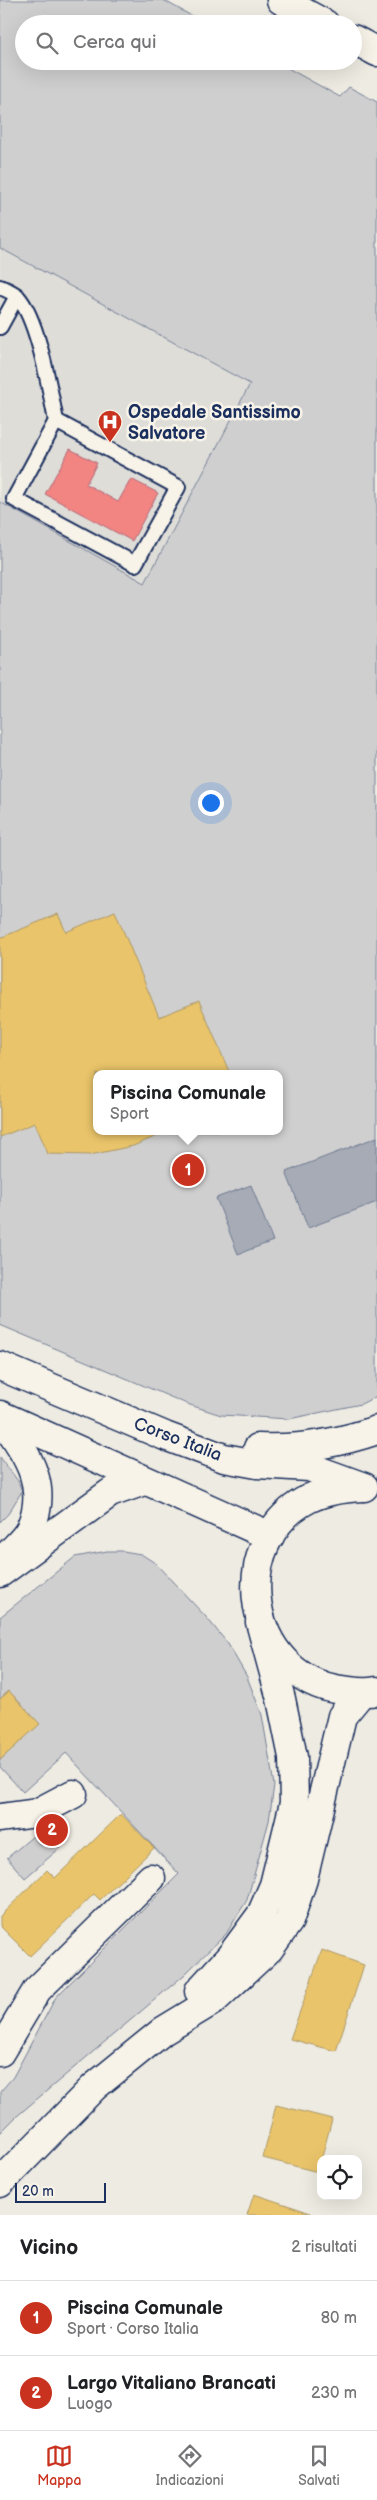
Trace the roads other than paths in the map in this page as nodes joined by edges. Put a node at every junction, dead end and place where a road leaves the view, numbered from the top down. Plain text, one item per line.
1 (281, 0) edge
2 (308, 15) edge
3 (362, 44) edge
4 (377, 52) edge
5 (0, 287) edge
6 (17, 296) junction
7 (0, 328) edge
8 (56, 421) junction
9 (0, 1366) edge
10 (0, 1416) edge
11 (377, 1430) edge
12 (165, 1436) junction
13 (144, 1480) junction
14 (370, 1488) edge
15 (270, 1536) junction
16 (0, 1565) edge
17 (0, 1573) edge
18 (260, 1622) junction
19 (372, 1692) edge
20 (73, 1794) dead end
21 (0, 1818) edge
22 (151, 1878) dead end
23 (162, 2032) junction
24 (0, 2052) edge
25 (0, 2184) edge

1 - 2 street
3 - 4 street
5 - 6 lane
6 - 7 lane
6 - 8 lane
8 - 8 lane
9 - 12 street, Corso Italia
10 - 13 street
10 - 16 street
11 - 12 street
12 - 14 street, Corso Italia
13 - 15 street
13 - 17 street
14 - 15 street
15 - 18 street
18 - 19 street
18 - 23 street
19 - 23 street
20 - 21 street
22 - 24 street
23 - 25 street

